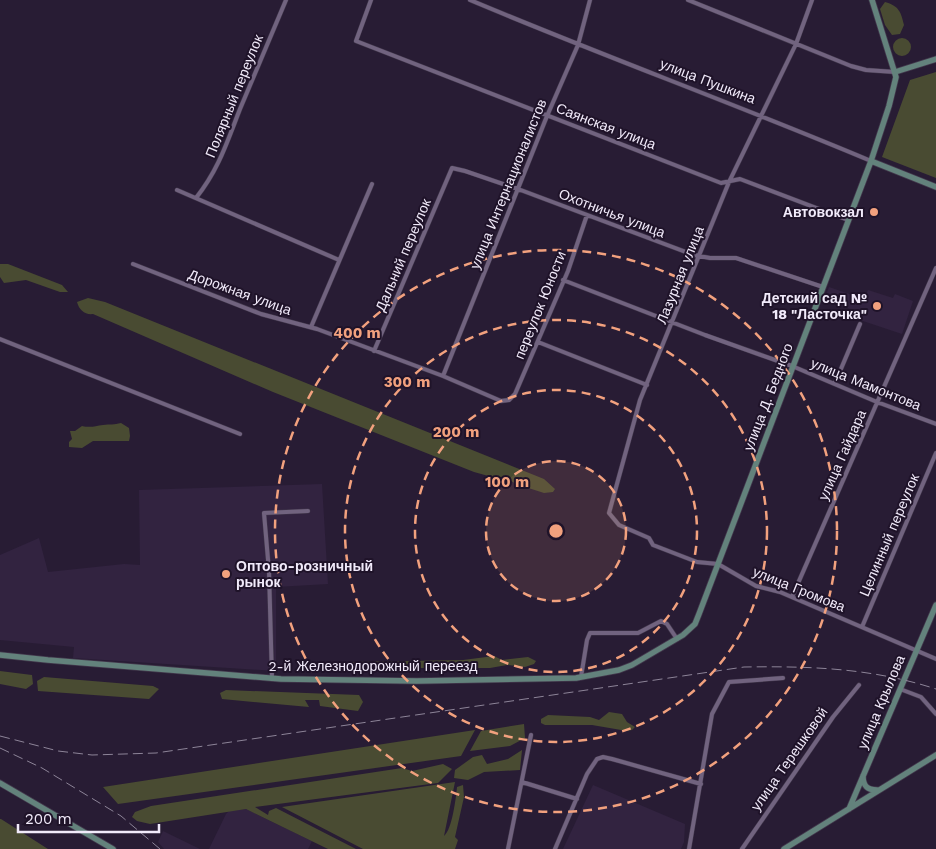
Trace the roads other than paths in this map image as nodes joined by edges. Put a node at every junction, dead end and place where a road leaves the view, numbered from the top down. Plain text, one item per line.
1 (286, 0) edge
2 (371, 0) edge
3 (470, 0) edge
4 (590, 0) edge
5 (688, 0) edge
6 (812, 0) edge
7 (872, 0) edge
8 (796, 44) junction
9 (578, 45) junction
10 (936, 59) edge
11 (895, 72) junction
12 (762, 115) junction
13 (547, 116) junction
14 (871, 161) junction
15 (452, 168) joint
16 (730, 182) junction
17 (372, 184) dead end
18 (936, 187) edge
19 (518, 189) junction
20 (177, 190) dead end
21 (196, 198) junction
22 (587, 215) junction
23 (848, 220) junction
24 (700, 256) junction
25 (339, 260) junction
26 (133, 264) dead end
27 (936, 268) edge
28 (563, 280) junction
29 (823, 287) junction
30 (673, 322) junction
31 (860, 324) dead end
32 (311, 328) junction
33 (0, 339) edge
34 (538, 342) junction
35 (374, 351) junction
36 (792, 366) junction
37 (443, 376) junction
38 (835, 383) junction
39 (647, 385) junction
40 (509, 400) joint
41 (877, 402) junction
42 (936, 424) edge
43 (240, 434) dead end
44 (936, 453) edge
45 (308, 511) dead end
46 (653, 545) joint
47 (718, 564) junction
48 (708, 589) joint
49 (792, 596) junction
50 (936, 605) edge
51 (862, 627) junction
52 (677, 638) junction
53 (917, 651) junction
54 (0, 655) edge
55 (936, 659) edge
56 (581, 677) junction
57 (784, 678) dead end
58 (272, 679) junction
59 (859, 685) dead end
60 (900, 689) junction
61 (936, 714) edge
62 (531, 735) dead end
63 (936, 755) edge
64 (863, 776) junction
65 (522, 782) junction
66 (0, 783) edge
67 (700, 784) junction
68 (879, 790) junction
69 (577, 799) junction
70 (848, 809) junction
71 (114, 849) edge
72 (508, 849) edge
73 (555, 849) edge
74 (689, 849) edge
75 (742, 849) edge
76 (784, 849) edge

1 - 21 street, Полярный переулок
2 - 13 street, Саянская улица
3 - 9 street, улица Пушкина
4 - 9 street, улица Интернационалистов
5 - 8 street
6 - 8 street, Лазурная улица
7 - 11 street
8 - 11 street
8 - 12 street, Лазурная улица
9 - 12 street, улица Пушкина
9 - 13 street, улица Интернационалистов
10 - 11 street
11 - 14 street, улица Д. Бедного
12 - 14 street, улица Пушкина
12 - 16 street, Лазурная улица
13 - 16 street, Саянская улица
13 - 19 street, улица Интернационалистов
14 - 18 street, улица Пушкина
14 - 23 street, улица Д. Бедного
15 - 19 street, Охотничья улица
15 - 35 street, Дальний переулок
16 - 23 street, Саянская улица
16 - 24 street, Лазурная улица
17 - 25 street
19 - 22 street, Охотничья улица
19 - 37 street, улица Интернационалистов
20 - 21 street
21 - 25 street
22 - 24 street, Охотничья улица
22 - 28 street, переулок Юности
23 - 29 street, улица Д. Бедного
24 - 29 street, Охотничья улица
24 - 30 street, Лазурная улица
25 - 32 street
26 - 32 street, Дорожная улица
27 - 41 street, улица Гайдара
28 - 30 street, улица Мамонтова
28 - 34 street, переулок Юности
29 - 36 street, улица Д. Бедного
30 - 36 street, улица Мамонтова
30 - 39 street, Лазурная улица
31 - 38 street
32 - 35 street, Дорожная улица
33 - 43 street
34 - 39 street
34 - 40 street, переулок Юности
35 - 37 street, Дорожная улица
36 - 38 street, улица Мамонтова
36 - 47 street, улица Д. Бедного
37 - 40 street, Дорожная улица
38 - 41 street, улица Мамонтова
39 - 46 street, Лазурная улица
41 - 42 street, улица Мамонтова
41 - 49 street, улица Гайдара
44 - 51 street, Целинный переулок
45 - 58 street
46 - 47 street, улица Громова
47 - 48 street, улица Д. Бедного
47 - 49 street, улица Громова
48 - 52 street, 2-й Железнодорожный переезд
49 - 51 street, улица Громова
50 - 53 street, улица Крылова
51 - 53 street, улица Громова
52 - 56 street, 2-й Железнодорожный переезд
52 - 56 street
53 - 55 street, улица Громова
53 - 60 street, улица Крылова
54 - 58 street, 2-й Железнодорожный переезд
56 - 58 street, 2-й Железнодорожный переезд
57 - 67 street
59 - 75 street, улица Терешковой
60 - 61 street
60 - 64 street, улица Крылова
62 - 65 street
63 - 68 street
64 - 68 street
64 - 70 street, улица Крылова
65 - 69 street
65 - 72 street
66 - 71 street
67 - 69 street
67 - 74 street
68 - 70 street
69 - 73 street
70 - 76 street

